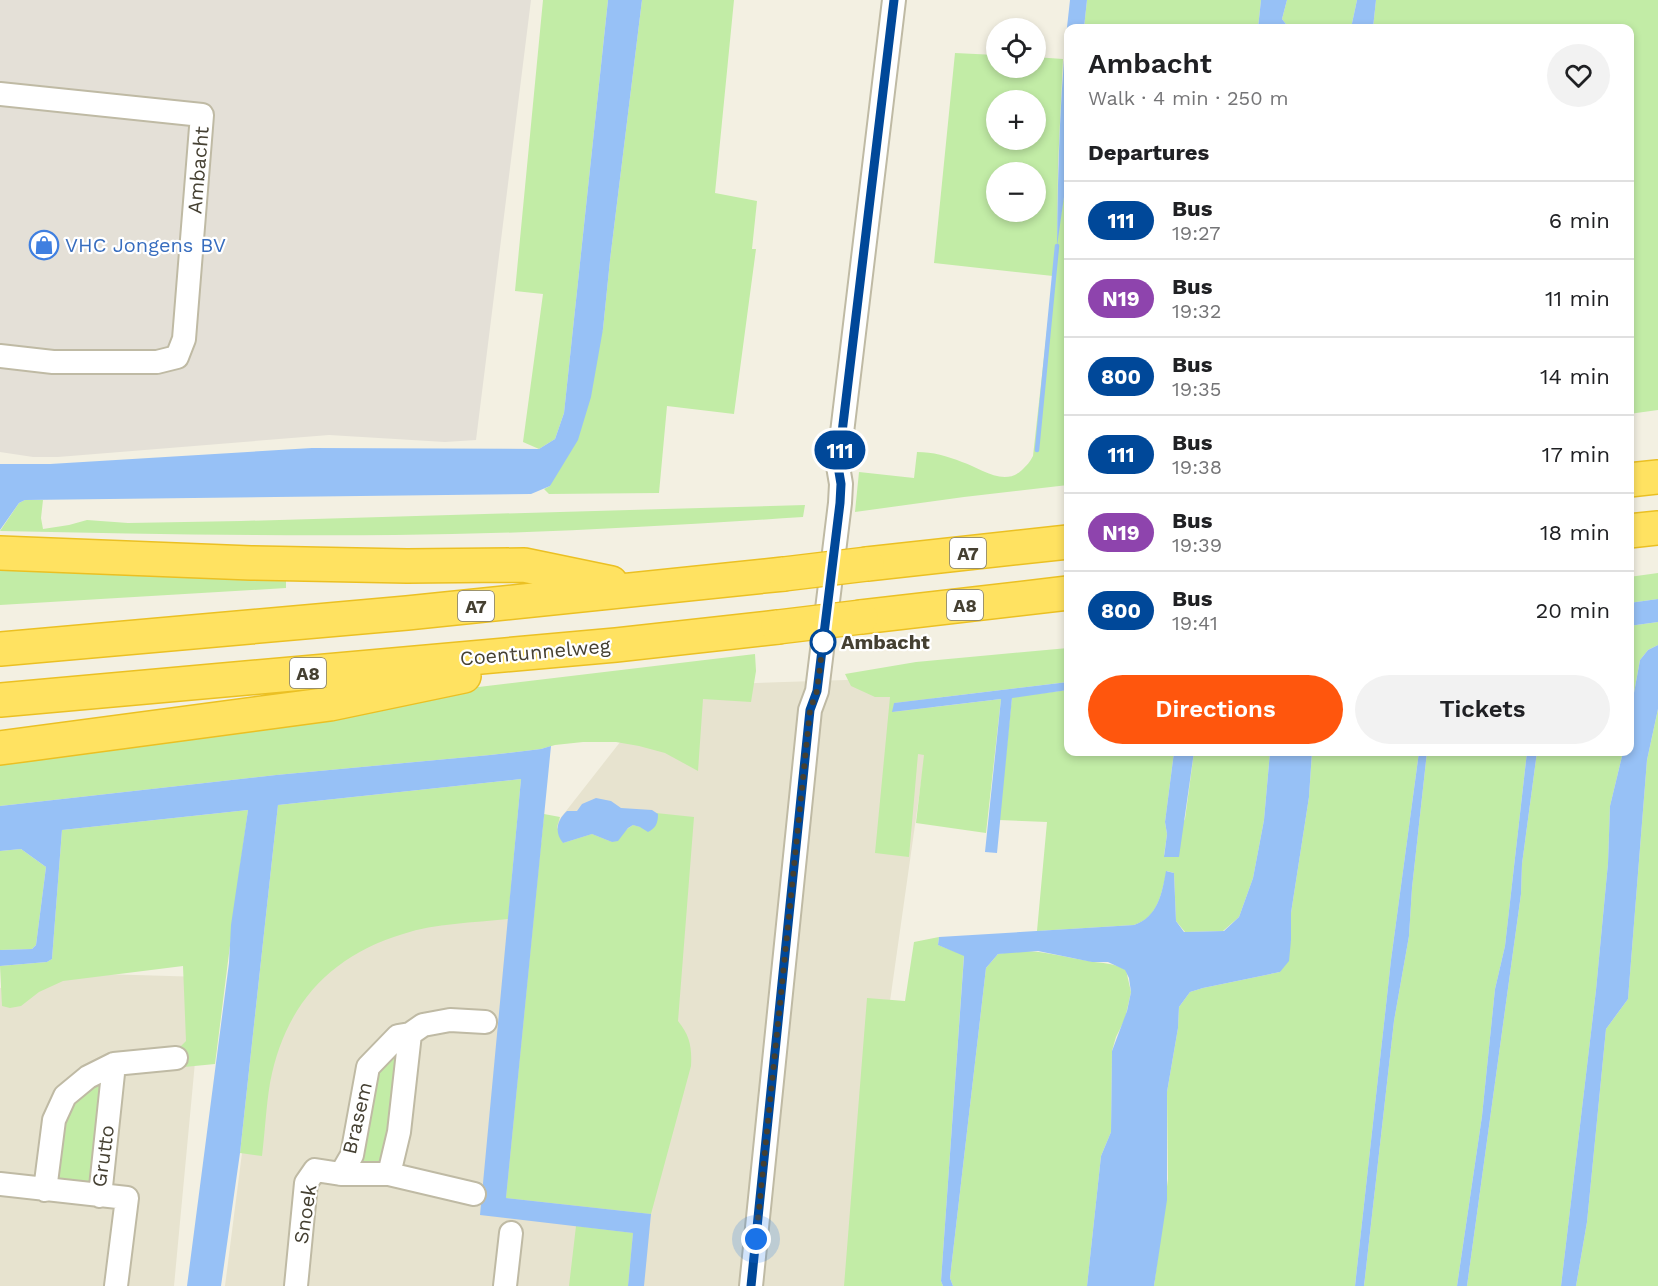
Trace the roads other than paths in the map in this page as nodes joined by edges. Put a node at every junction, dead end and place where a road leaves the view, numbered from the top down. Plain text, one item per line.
1 (894, 0) edge
2 (0, 94) edge
3 (0, 356) edge
4 (1658, 477) edge
5 (1634, 479) edge
6 (1658, 528) edge
7 (1634, 530) edge
8 (1064, 542) edge
9 (0, 553) edge
10 (642, 590) junction
11 (1064, 593) edge
12 (616, 645) junction
13 (0, 649) edge
14 (0, 700) edge
15 (0, 748) edge
16 (485, 1022) dead end
17 (410, 1034) junction
18 (176, 1058) dead end
19 (114, 1064) junction
20 (341, 1174) junction
21 (389, 1174) junction
22 (0, 1185) edge
23 (45, 1190) junction
24 (474, 1194) dead end
25 (100, 1196) junction
26 (511, 1233) dead end
27 (116, 1286) edge
28 (296, 1286) edge
29 (505, 1286) edge
30 (751, 1286) edge

1 - 30 street
2 - 3 street, Ambacht
4 - 5 highway
6 - 7 highway
8 - 10 highway, A7, bridge
9 - 10 highway
10 - 13 highway, A7
11 - 12 highway, Coentunnelweg / A8, bridge
12 - 14 highway, Coentunnelweg / A8
12 - 15 highway, A8
16 - 17 street, Brasem
17 - 20 street, Brasem
17 - 21 street, Brasem
18 - 19 street
19 - 23 street
19 - 25 street, Grutto
20 - 21 street, Brasem
20 - 28 street, Snoek
21 - 24 street, Brasem
22 - 23 street, Grutto
23 - 25 street, Grutto
25 - 27 street
26 - 29 street

